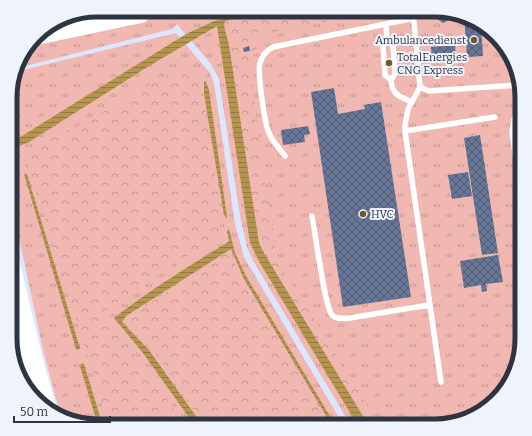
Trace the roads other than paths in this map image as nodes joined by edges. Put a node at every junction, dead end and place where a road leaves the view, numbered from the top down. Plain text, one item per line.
1 (127, 17) edge
2 (414, 18) joint
3 (386, 24) junction
4 (50, 33) edge
5 (387, 40) junction
6 (391, 80) junction
7 (514, 85) edge
8 (420, 87) junction
9 (412, 102) junction
10 (495, 117) dead end
11 (515, 117) edge
12 (405, 131) junction
13 (515, 153) edge
14 (285, 156) dead end
15 (312, 216) dead end
16 (17, 296) edge
17 (430, 305) junction
18 (441, 382) dead end
19 (43, 397) edge

1 - 4 main road
2 - 3 lane
2 - 8 lane
3 - 5 lane
3 - 14 lane
5 - 6 lane
5 - 6 lane
6 - 9 lane
7 - 8 lane
8 - 9 lane
9 - 12 lane
10 - 12 lane
11 - 13 lane
12 - 17 lane
15 - 17 lane
16 - 19 highway
17 - 18 lane

